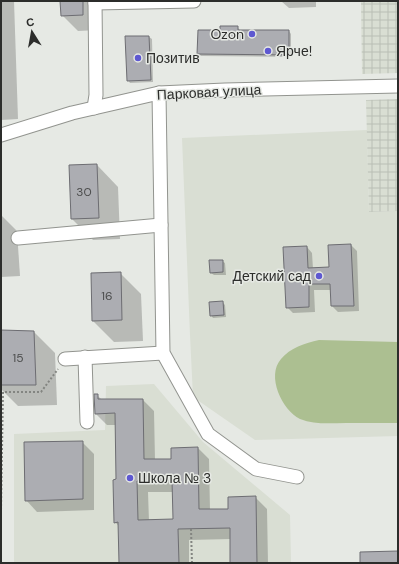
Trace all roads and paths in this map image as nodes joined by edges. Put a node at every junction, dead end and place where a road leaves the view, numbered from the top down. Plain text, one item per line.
1 (194, 1) edge
2 (95, 2) edge
3 (398, 86) edge
4 (159, 93) junction
5 (94, 108) junction
6 (1, 135) edge
7 (161, 225) junction
8 (18, 238) dead end
9 (162, 353) junction
10 (85, 357) junction
11 (65, 359) joint
12 (87, 422) dead end
13 (1, 450) edge
14 (297, 477) dead end
15 (1, 510) edge
16 (191, 529) dead end
17 (192, 563) edge

1 - 2 street
2 - 5 street
3 - 4 street, Парковая улица
4 - 5 street, Парковая улица
4 - 7 street
5 - 6 street, Парковая улица
7 - 8 street
7 - 9 street
9 - 10 street
9 - 14 street
10 - 11 street
10 - 12 street
11 - 13 path
13 - 15 path
16 - 17 path

